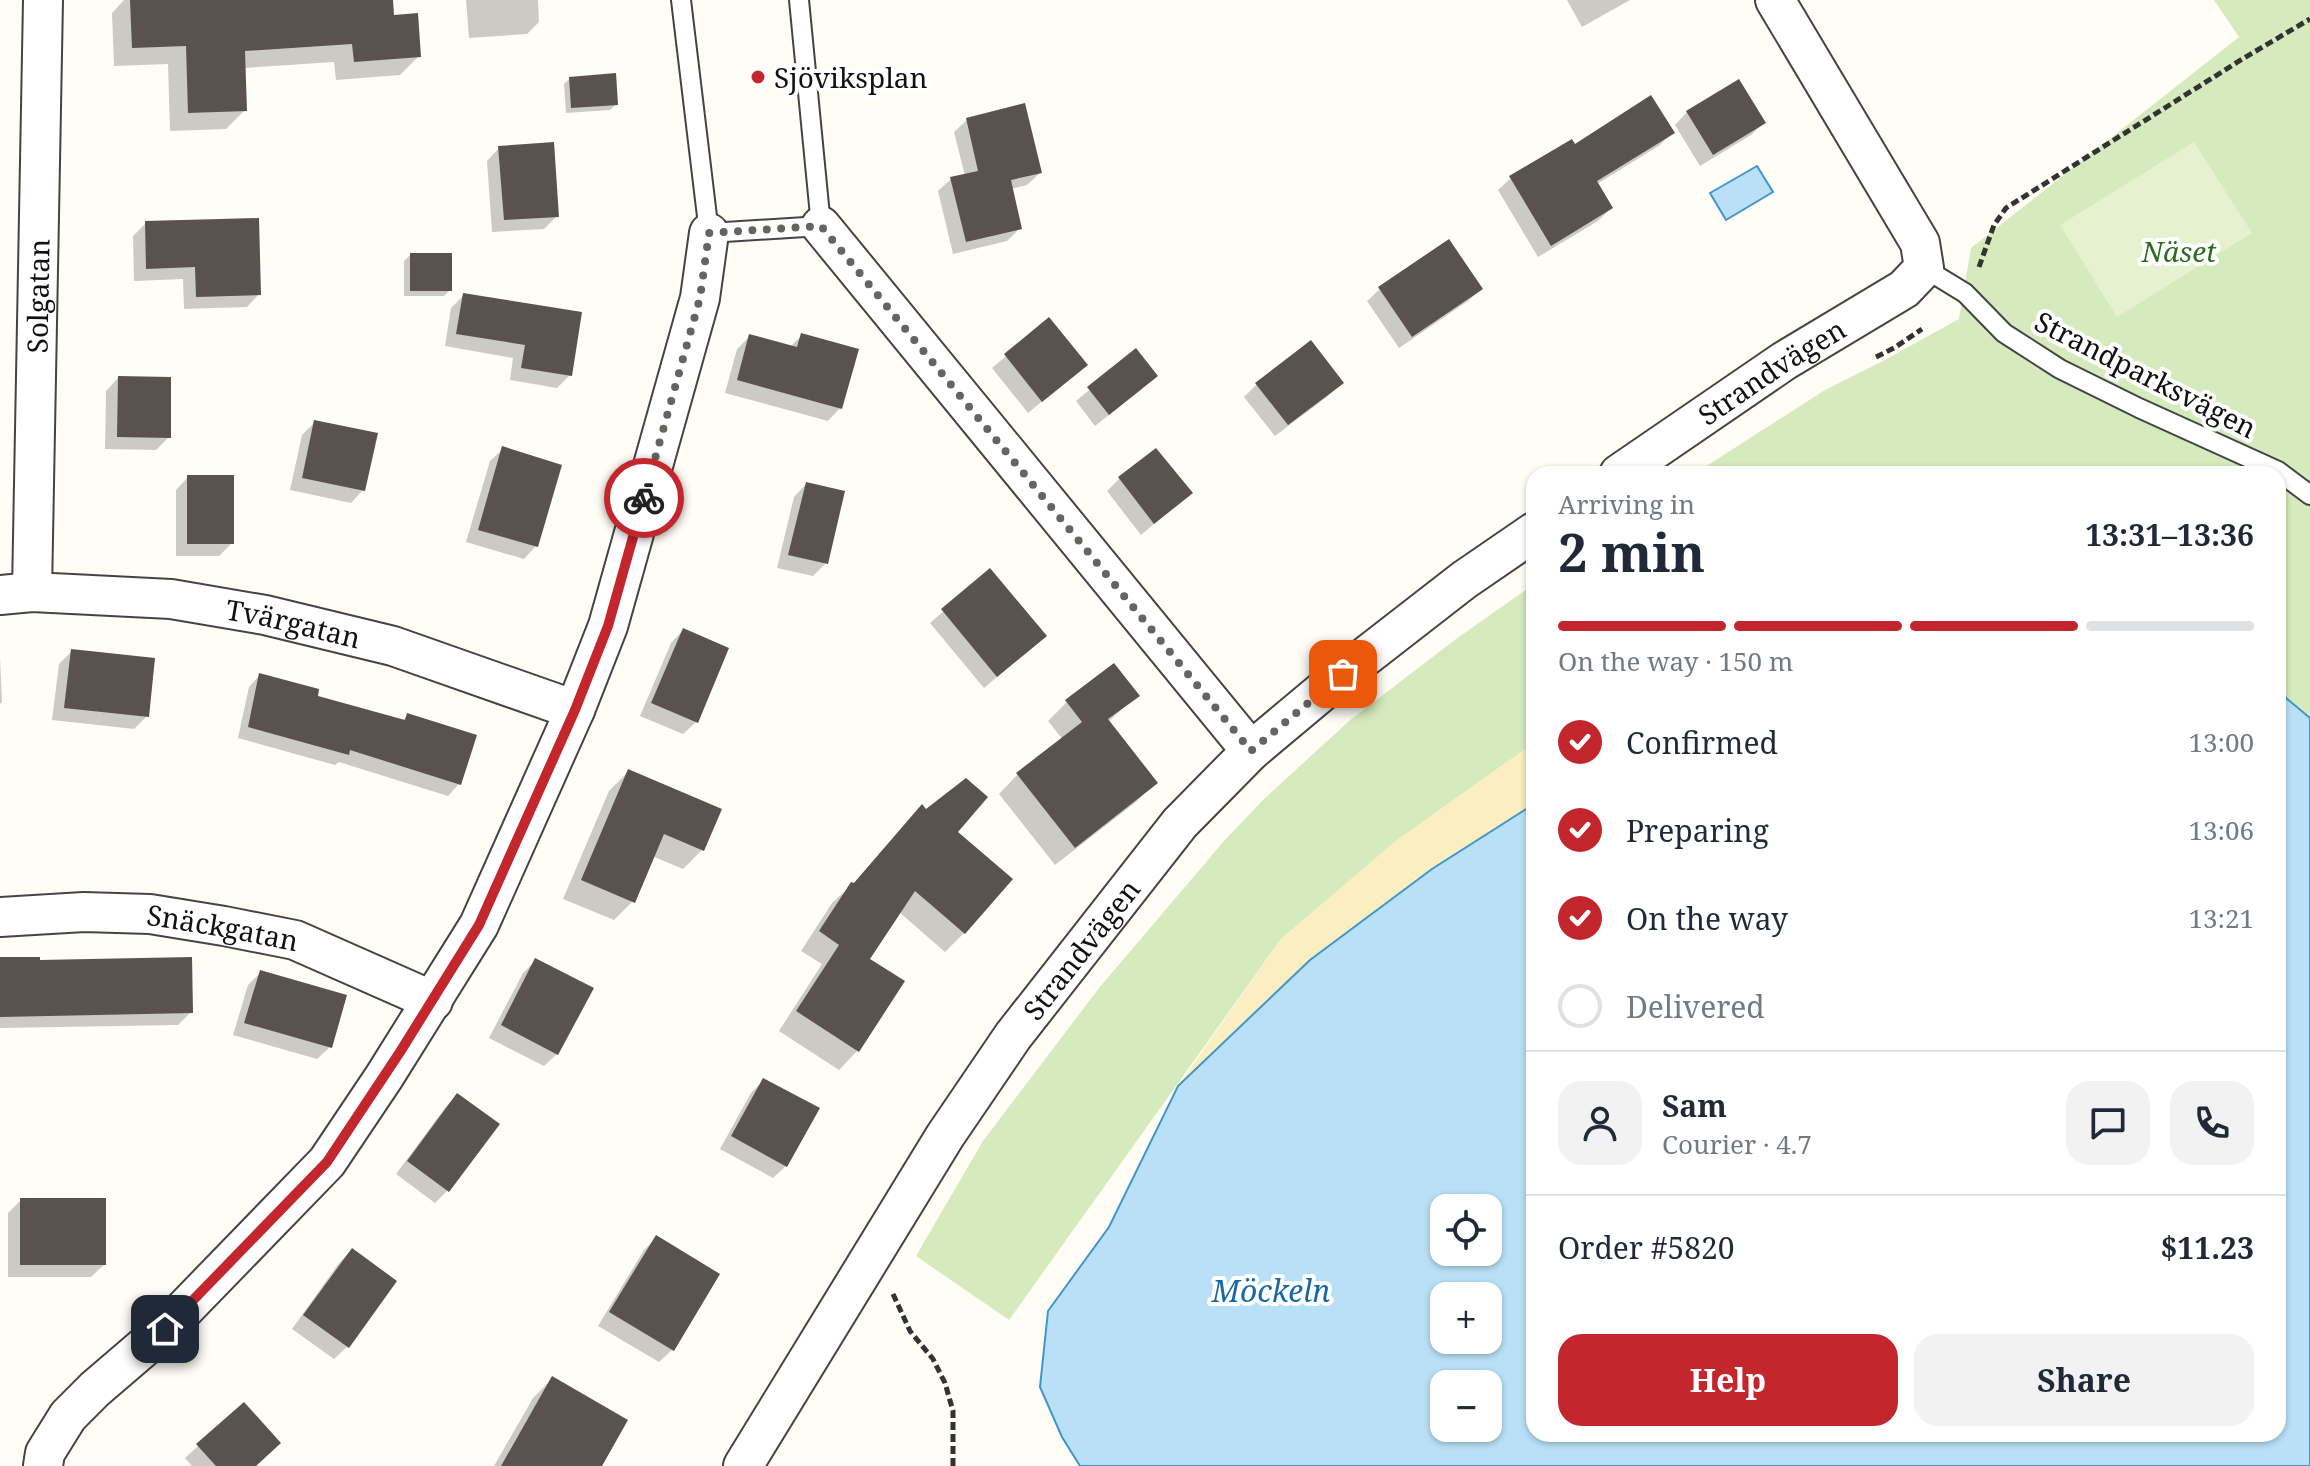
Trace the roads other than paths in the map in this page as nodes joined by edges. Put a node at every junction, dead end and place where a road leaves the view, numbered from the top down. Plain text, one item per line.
1 (43, 0) edge
2 (681, 0) edge
3 (799, 0) edge
4 (1775, 0) edge
5 (821, 226) junction
6 (709, 233) junction
7 (1924, 268) junction
8 (1631, 466) edge
9 (2267, 466) edge
10 (2286, 477) edge
11 (2310, 495) edge
12 (1526, 537) edge
13 (16, 594) edge
14 (575, 710) junction
15 (1251, 751) junction
16 (0, 917) edge
17 (433, 1001) junction
18 (44, 1460) edge
19 (743, 1466) edge

1 - 13 street, Solgatan
2 - 6 lane
3 - 5 lane
4 - 7 street
5 - 6 lane
5 - 15 street
6 - 14 street
7 - 8 street, Strandvägen
7 - 9 lane, Strandparksvägen
10 - 11 lane, Strandparksvägen
12 - 15 street, Strandvägen
13 - 14 street, Tvärgatan
14 - 17 street
15 - 19 street, Strandvägen
16 - 17 street, Snäckgatan
17 - 18 street

